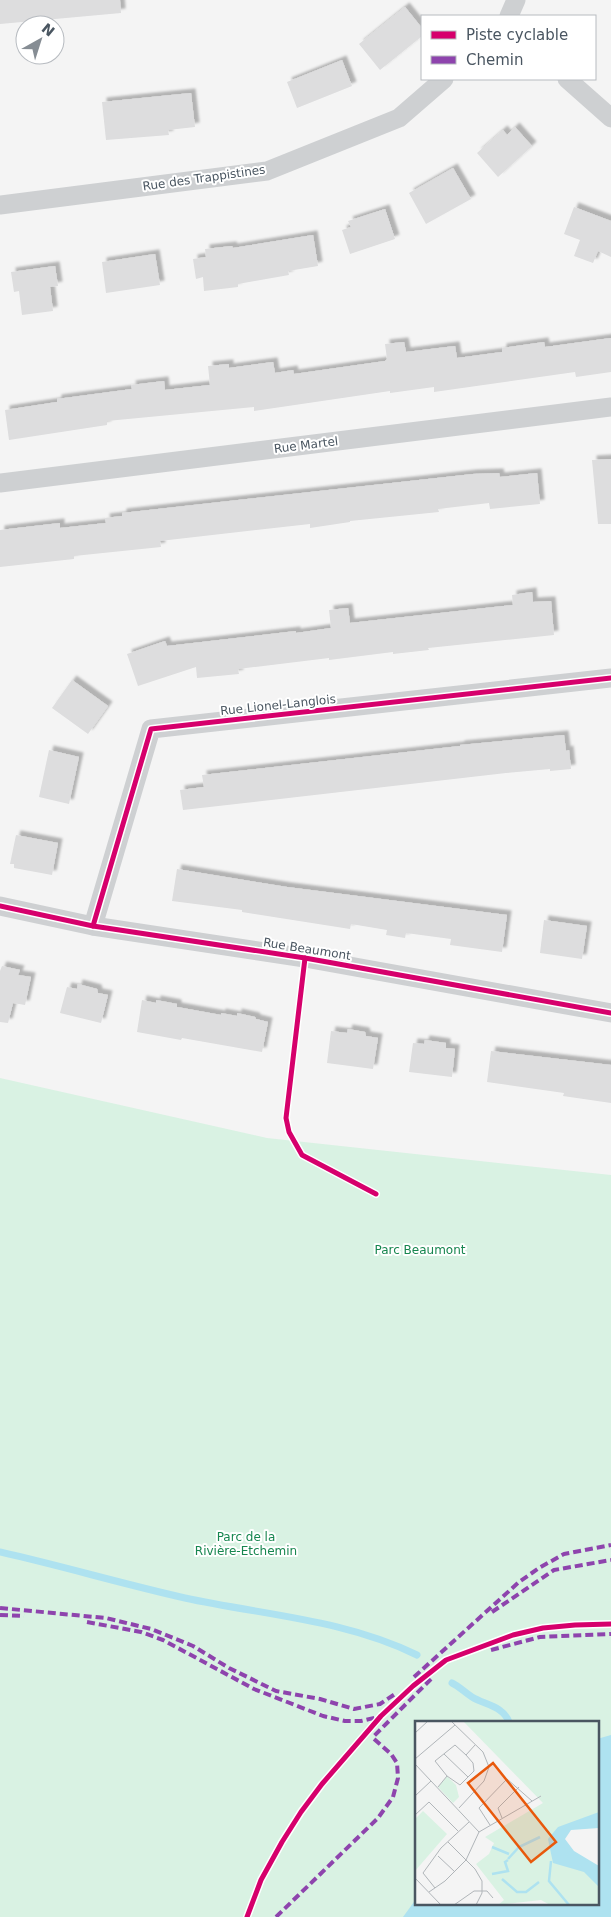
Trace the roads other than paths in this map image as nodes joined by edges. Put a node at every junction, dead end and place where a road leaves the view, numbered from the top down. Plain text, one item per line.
1 (516, 0) edge
2 (509, 15) edge
3 (443, 80) edge
4 (567, 80) edge
5 (611, 118) edge
6 (0, 205) edge
7 (611, 407) edge
8 (0, 483) edge
9 (611, 678) edge
10 (0, 906) edge
11 (92, 926) junction
12 (611, 1013) edge

1 - 2 street
3 - 6 street, Rue des Trappistines
4 - 5 street
7 - 8 street, Rue Martel
9 - 11 street, Rue Lionel-Langlois
10 - 11 street, Rue Beaumont
11 - 12 street, Rue Beaumont

